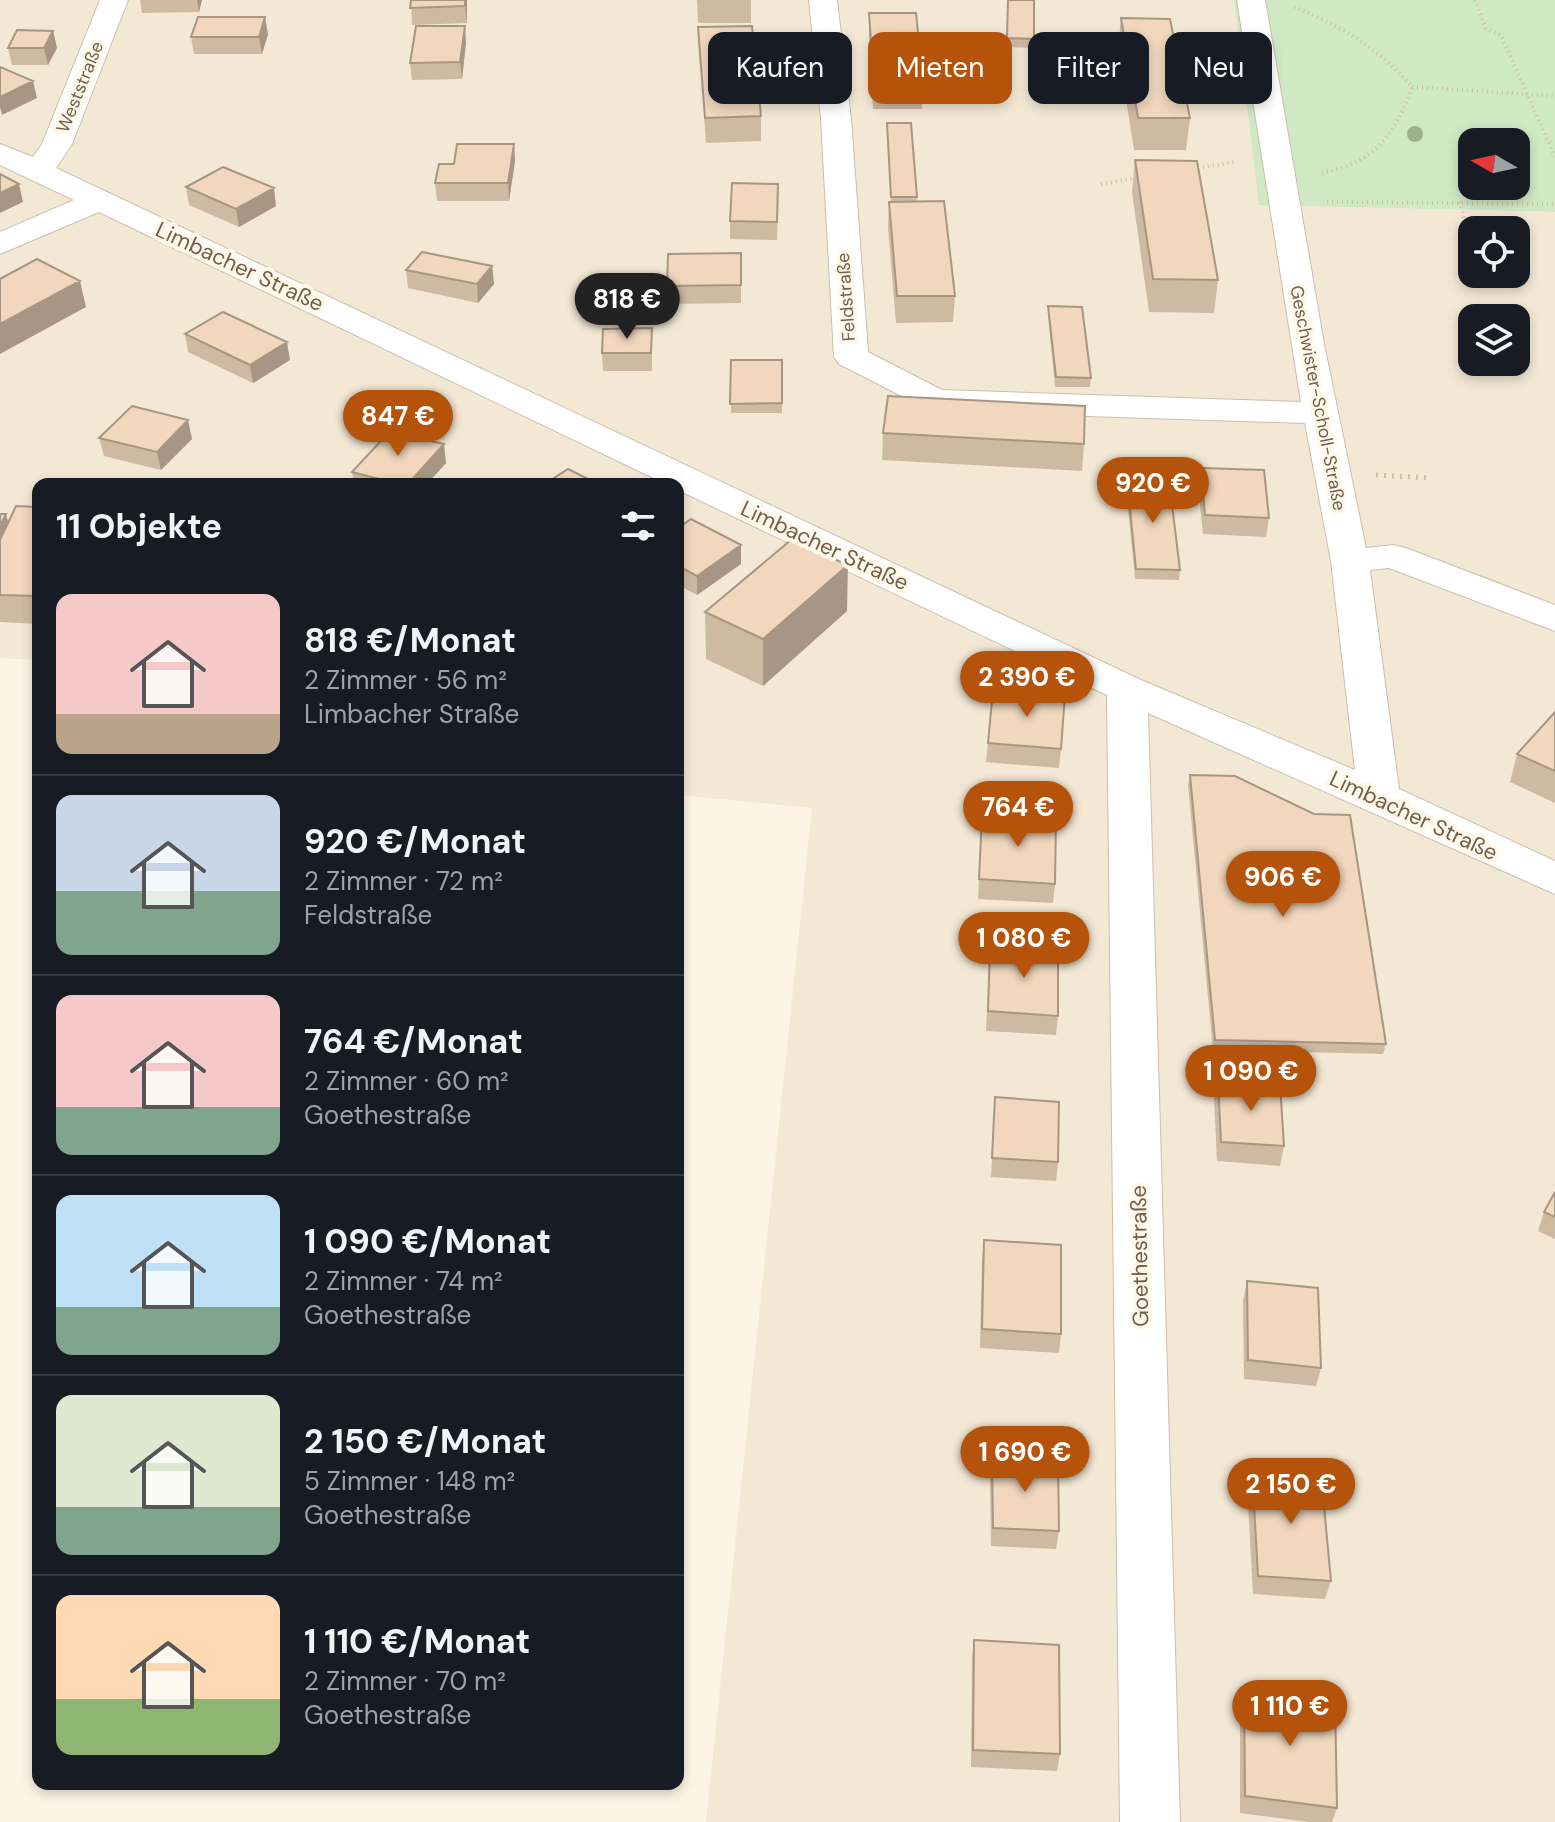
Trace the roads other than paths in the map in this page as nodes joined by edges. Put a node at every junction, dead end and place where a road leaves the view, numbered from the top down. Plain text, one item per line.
1 (114, 0) edge
2 (823, 0) edge
3 (1251, 0) edge
4 (0, 153) edge
5 (39, 171) junction
6 (100, 200) junction
7 (0, 244) edge
8 (1319, 413) junction
9 (684, 478) edge
10 (684, 478) edge
11 (1350, 561) junction
12 (1555, 619) edge
13 (1127, 689) junction
14 (1379, 797) junction
15 (1555, 879) edge
16 (1150, 1822) edge

1 - 5 street, Weststraße
2 - 8 street, Feldstraße
3 - 8 street, Geschwister-Scholl-Straße
4 - 5 street, Limbacher Straße
5 - 6 street, Limbacher Straße
6 - 7 street
6 - 10 street, Limbacher Straße
8 - 11 street, Geschwister-Scholl-Straße
9 - 13 street, Limbacher Straße
11 - 12 street
11 - 14 street, Geschwister-Scholl-Straße
13 - 14 street, Limbacher Straße
13 - 16 street, Goethestraße
14 - 15 street, Limbacher Straße

